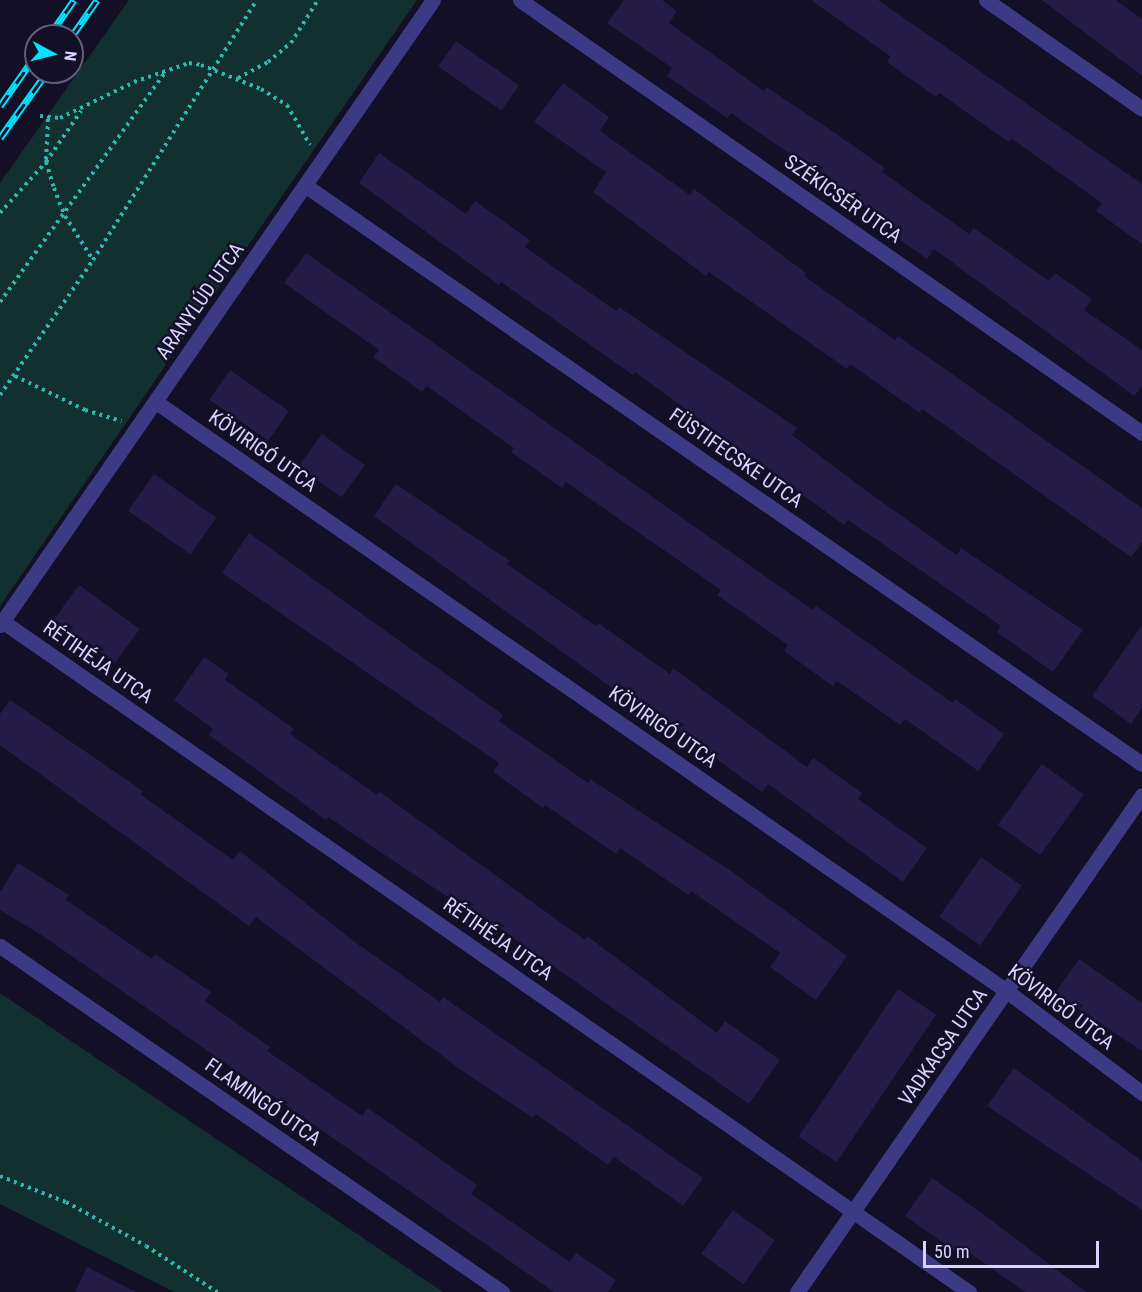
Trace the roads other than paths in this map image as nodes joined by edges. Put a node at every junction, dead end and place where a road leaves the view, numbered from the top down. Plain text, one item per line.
1 (433, 0) edge
2 (520, 0) edge
3 (986, 0) edge
4 (1142, 109) edge
5 (306, 186) junction
6 (156, 402) junction
7 (1142, 433) edge
8 (1, 623) edge
9 (1142, 764) edge
10 (1142, 795) edge
11 (0, 946) edge
12 (1008, 992) junction
13 (1142, 1093) edge
14 (854, 1211) junction
15 (502, 1292) edge
16 (797, 1292) edge
17 (969, 1292) edge

1 - 5 street, ARANYLÚD UTCA
2 - 7 street, SZÉKICSÉR UTCA
3 - 4 street
5 - 6 street, ARANYLÚD UTCA
5 - 9 street, FÜSTIFECSKE UTCA
6 - 8 street, ARANYLÚD UTCA
6 - 12 street, KÖVIRIGÓ UTCA
8 - 14 street, RÉTIHÉJA UTCA
10 - 12 street, VADKACSA UTCA
11 - 15 street, FLAMINGÓ UTCA
12 - 13 street, KÖVIRIGÓ UTCA
12 - 14 street, VADKACSA UTCA
14 - 16 street, VADKACSA UTCA
14 - 17 street, RÉTIHÉJA UTCA

